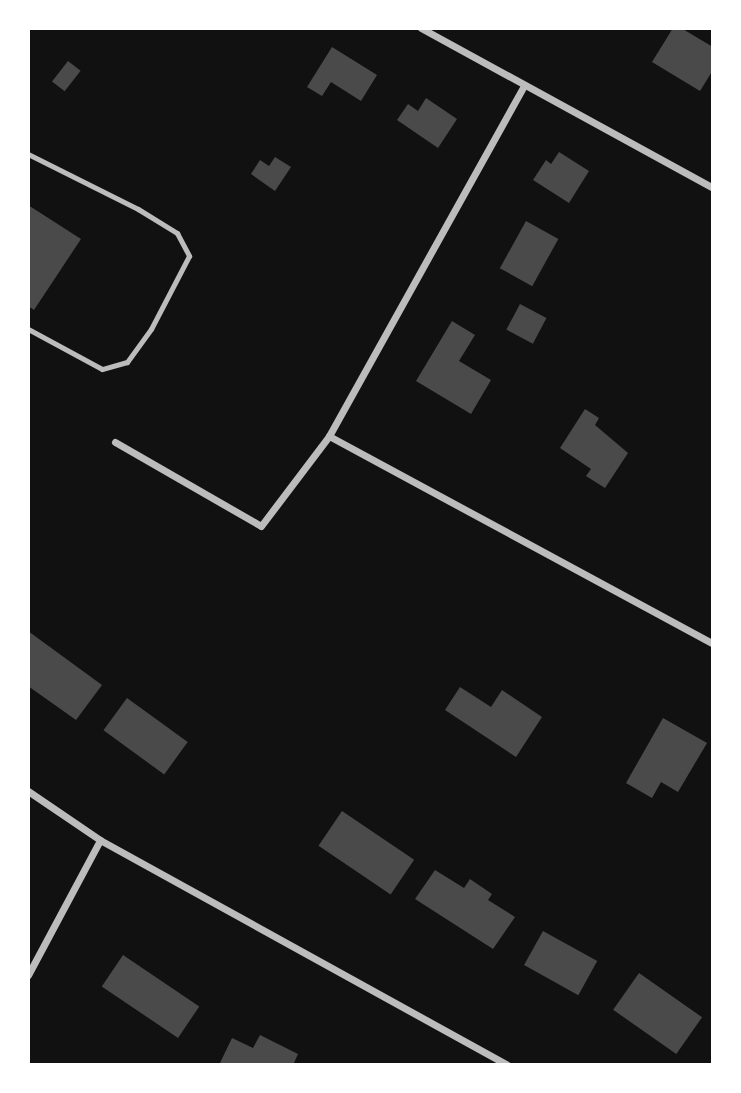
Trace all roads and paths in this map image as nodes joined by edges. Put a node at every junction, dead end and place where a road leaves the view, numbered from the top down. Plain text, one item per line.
1 (421, 28) edge
2 (524, 86) junction
3 (28, 154) edge
4 (713, 188) edge
5 (28, 330) edge
6 (329, 436) junction
7 (115, 442) dead end
8 (713, 644) edge
9 (28, 791) edge
10 (100, 840) junction
11 (28, 975) edge
12 (508, 1065) edge

1 - 2 street
2 - 4 street
2 - 6 street
3 - 5 lane
6 - 7 street
6 - 8 street
9 - 10 street
10 - 11 street
10 - 12 street

